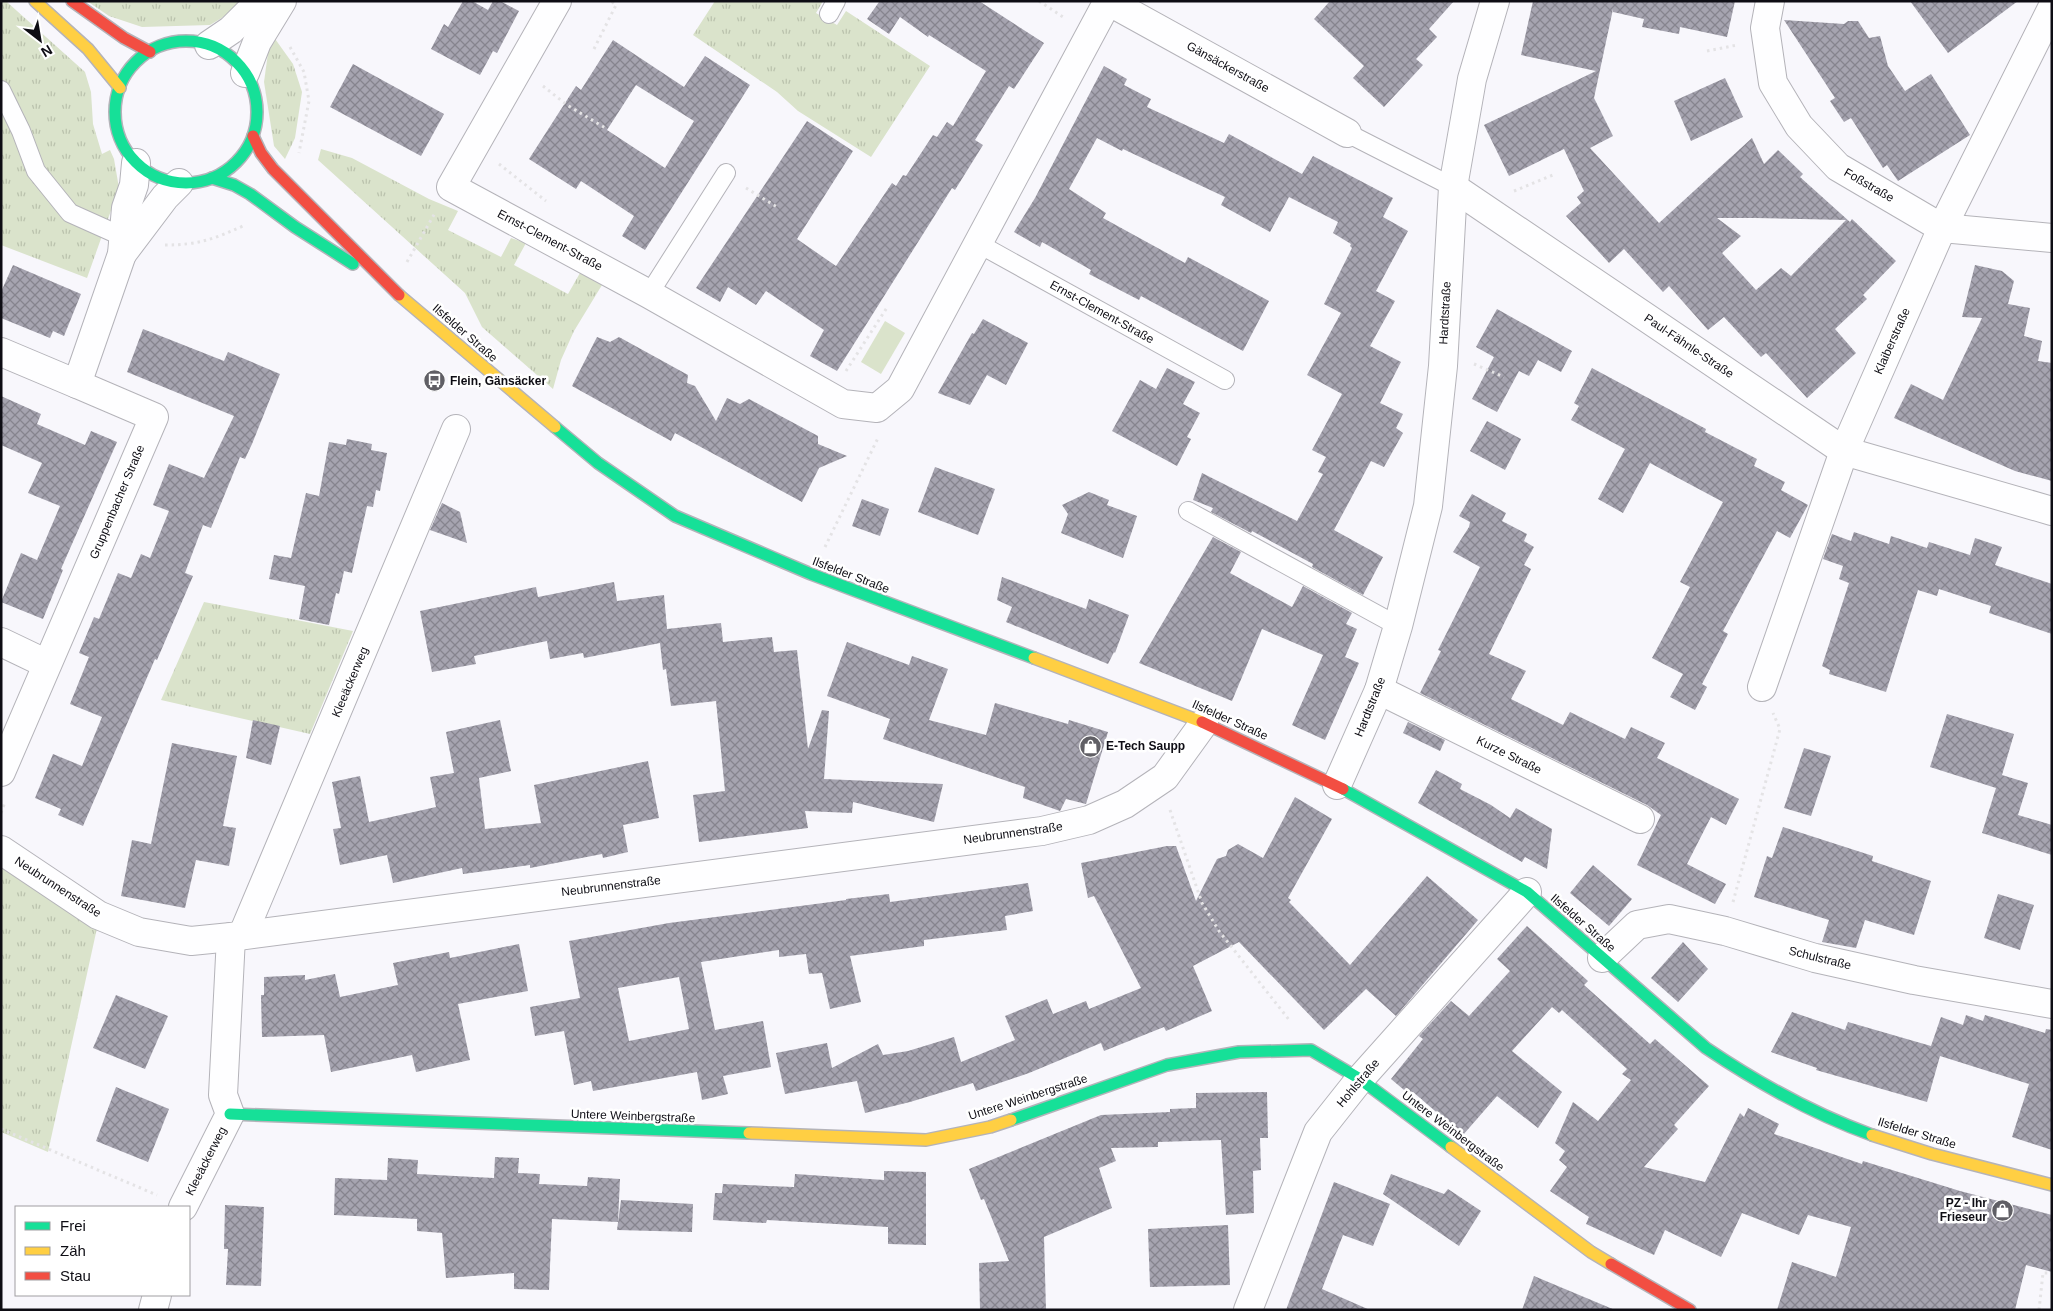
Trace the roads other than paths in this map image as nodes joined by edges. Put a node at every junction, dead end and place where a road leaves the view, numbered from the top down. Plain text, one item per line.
1 (35, 1) edge
2 (72, 1) edge
3 (557, 1) edge
4 (1108, 1) edge
5 (1495, 1) edge
6 (1770, 1) edge
7 (271, 8) edge
8 (2052, 8) edge
9 (209, 45) junction
10 (150, 52) junction
11 (245, 73) junction
12 (120, 88) junction
13 (1, 90) edge
14 (1347, 132) joint
15 (254, 136) junction
16 (136, 162) junction
17 (726, 173) road end
18 (212, 178) junction
19 (179, 183) junction
20 (1453, 187) junction
21 (1942, 228) junction
22 (2052, 238) edge
23 (126, 243) junction
24 (979, 244) junction
25 (393, 290) junction
26 (649, 294) junction
27 (1, 352) edge
28 (1225, 380) dead end
29 (77, 384) junction
30 (456, 429) dead end
31 (1844, 451) junction
32 (1188, 511) dead end
33 (2052, 511) edge
34 (1398, 626) junction
35 (1, 642) edge
36 (47, 664) junction
37 (1762, 687) road end
38 (1379, 690) junction
39 (1204, 722) junction
40 (1, 772) edge
41 (1337, 785) junction
42 (1640, 819) dead end
43 (1, 850) edge
44 (1527, 892) junction
45 (237, 935) junction
46 (1602, 958) junction
47 (2052, 1004) edge
48 (1360, 1079) junction
49 (230, 1114) junction
50 (2052, 1185) edge
51 (184, 1206) edge
52 (157, 1296) edge
53 (153, 1310) edge
54 (1248, 1310) edge
55 (1690, 1310) edge

1 - 12 main road
2 - 10 main road
3 - 26 street, Ernst-Clement-Straße
4 - 14 street, Gänsäckerstraße
4 - 24 street
5 - 20 street, Hardtstraße
6 - 21 street, Foßstraße
7 - 9 street
7 - 11 street
8 - 21 street, Klaiberstraße
9 - 10 main road
9 - 11 main road
10 - 12 main road
11 - 15 main road
12 - 16 main road
13 - 23 lane
14 - 20 lane, Paul-Fähnle-Straße
15 - 18 main road
15 - 25 main road, Ilsfelder Straße
16 - 19 main road
16 - 23 street
17 - 26 lane
18 - 19 main road
18 - 25 main road, Ilsfelder Straße
19 - 23 street
20 - 31 street, Paul-Fähnle-Straße
20 - 34 street, Hardtstraße
21 - 22 street, Foßstraße
21 - 31 street, Klaiberstraße
23 - 29 street
24 - 26 street, Ernst-Clement-Straße
24 - 28 lane, Ernst-Clement-Straße
25 - 39 main road, Ilsfelder Straße
27 - 29 street, Gruppenbacher Straße
29 - 36 street, Gruppenbacher Straße
30 - 45 street, Kleeäckerweg
31 - 33 street, Paul-Fähnle-Straße
31 - 37 street, Klaiberstraße
32 - 34 lane
34 - 38 street, Hardtstraße
35 - 36 street
36 - 40 street, Gruppenbacher Straße
38 - 41 street, Hardtstraße
38 - 42 street, Kurze Straße
39 - 41 main road, Ilsfelder Straße
39 - 45 street, Neubrunnenstraße
41 - 44 main road, Ilsfelder Straße
43 - 45 street, Neubrunnenstraße
44 - 46 main road, Ilsfelder Straße
44 - 48 street, Hohlstraße
45 - 49 street, Kleeäckerweg
46 - 47 street, Schulstraße
46 - 50 main road, Ilsfelder Straße
48 - 49 main road, Untere Weinbergstraße
48 - 54 street, Hohlstraße
48 - 55 main road, Untere Weinbergstraße
49 - 51 street, Kleeäckerweg
52 - 53 street

